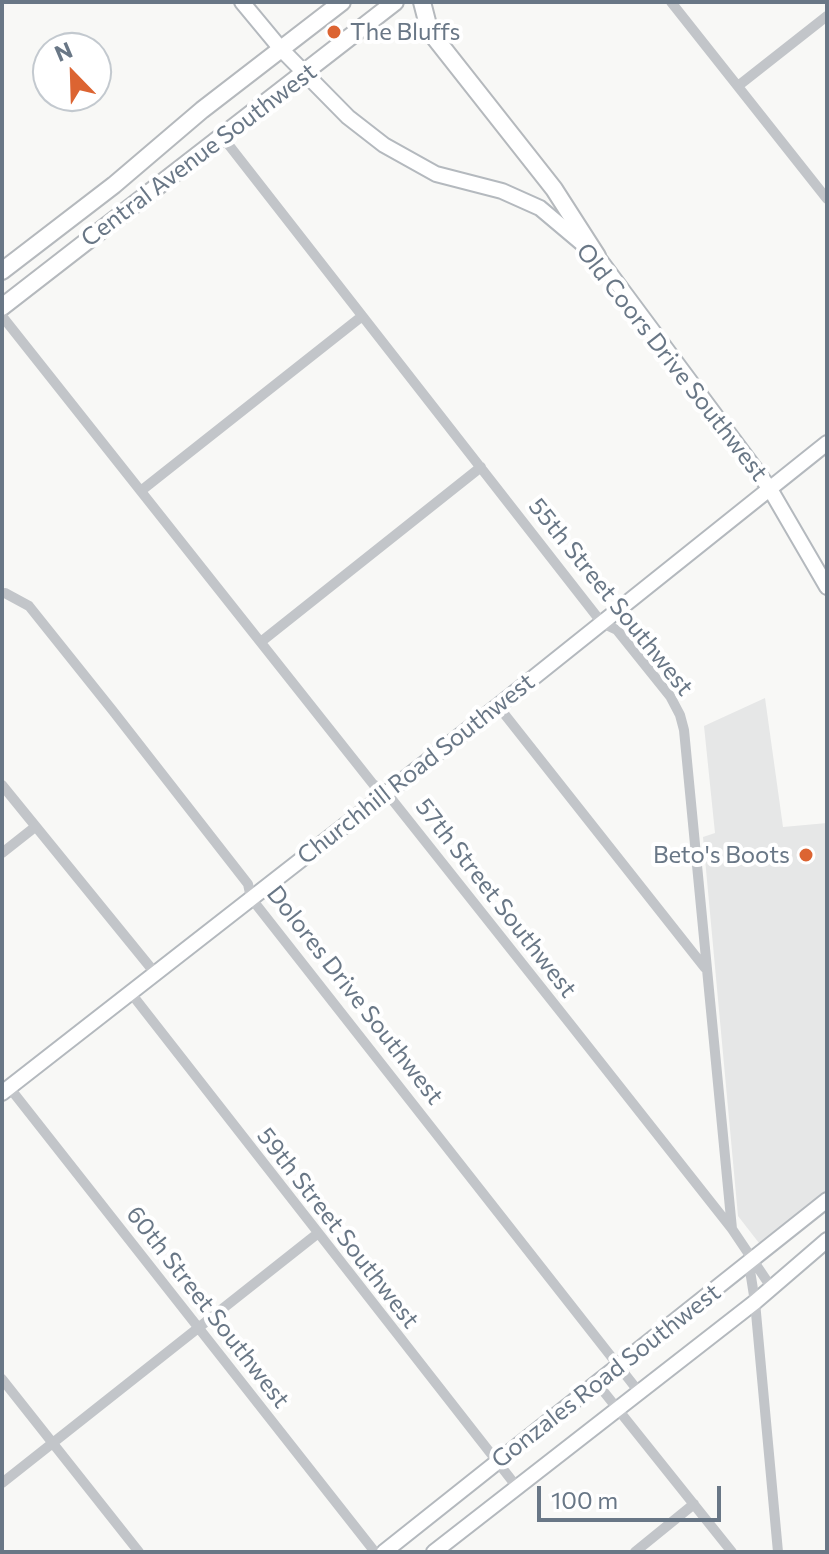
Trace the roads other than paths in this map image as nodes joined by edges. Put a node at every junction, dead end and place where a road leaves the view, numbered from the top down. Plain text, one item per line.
1 (242, 2) edge
2 (342, 2) edge
3 (395, 2) edge
4 (422, 2) edge
5 (671, 2) edge
6 (827, 16) edge
7 (281, 49) junction
8 (305, 73) junction
9 (738, 86) junction
10 (221, 135) junction
11 (827, 199) edge
12 (597, 256) junction
13 (2, 270) edge
14 (2, 307) edge
15 (2, 316) edge
16 (361, 317) junction
17 (827, 443) edge
18 (481, 467) junction
19 (770, 489) junction
20 (142, 490) junction
21 (827, 587) edge
22 (5, 593) dead end
23 (602, 623) junction
24 (262, 641) junction
25 (498, 706) junction
26 (2, 785) edge
27 (386, 792) junction
28 (35, 827) junction
29 (2, 853) edge
30 (251, 898) junction
31 (705, 968) junction
32 (155, 973) junction
33 (130, 992) junction
34 (6, 1090) edge
35 (827, 1200) edge
36 (732, 1229) junction
37 (317, 1234) junction
38 (827, 1240) edge
39 (751, 1262) junction
40 (771, 1287) junction
41 (755, 1302) junction
42 (199, 1327) junction
43 (618, 1365) junction
44 (2, 1379) edge
45 (596, 1382) junction
46 (639, 1392) junction
47 (617, 1409) junction
48 (53, 1443) junction
49 (498, 1462) junction
50 (2, 1483) edge
51 (517, 1487) junction
52 (694, 1504) junction
53 (139, 1552) edge
54 (375, 1552) edge
55 (384, 1552) edge
56 (434, 1552) edge
57 (635, 1552) edge
58 (732, 1552) edge
59 (778, 1552) edge

1 - 7 street, Old Coors Drive Southwest
2 - 7 main road
3 - 8 main road, Central Avenue Southwest
4 - 12 main road
5 - 9 street
6 - 9 street
7 - 8 street, Old Coors Drive Southwest
7 - 13 main road
8 - 10 main road, Central Avenue Southwest
8 - 12 street, Old Coors Drive Southwest
9 - 11 street
10 - 14 main road, Central Avenue Southwest
10 - 16 street, 55th Street Southwest
12 - 19 street, Old Coors Drive Southwest
15 - 20 street, 57th Street Southwest
16 - 18 street, 55th Street Southwest
16 - 20 street
17 - 19 street, Churchhill Road Southwest
18 - 23 street, 55th Street Southwest
18 - 24 street
19 - 21 street, Old Coors Drive Southwest
19 - 23 street, Churchhill Road Southwest
20 - 24 street, 57th Street Southwest
22 - 30 street, Dolores Drive Southwest
23 - 25 street, Churchhill Road Southwest
23 - 31 street, 55th Street Southwest
24 - 27 street, 57th Street Southwest
25 - 27 street, Churchhill Road Southwest
25 - 31 street
26 - 28 street
27 - 30 street, Churchhill Road Southwest
27 - 36 street, 57th Street Southwest
28 - 29 street
28 - 32 street
30 - 32 street, Churchhill Road Southwest
30 - 43 street, Dolores Drive Southwest
31 - 36 street, 55th Street Southwest
32 - 33 street, Churchhill Road Southwest
33 - 34 street, Churchhill Road Southwest
33 - 37 street, 59th Street Southwest
34 - 42 street, 60th Street Southwest
35 - 39 street, Gonzales Road Southwest
36 - 39 street, 57th Street Southwest
37 - 42 street
37 - 49 street, 59th Street Southwest
38 - 40 street, Gonzales Road Southwest
39 - 40 street, 57th Street Southwest
39 - 41 street
39 - 43 street, Gonzales Road Southwest
40 - 41 street, Gonzales Road Southwest
41 - 46 street, Gonzales Road Southwest
41 - 59 street
42 - 48 street
42 - 54 street, 60th Street Southwest
43 - 45 street, Gonzales Road Southwest
43 - 46 street, Dolores Drive Southwest
44 - 48 street
45 - 47 street
45 - 49 street, Gonzales Road Southwest
46 - 47 street, Gonzales Road Southwest
47 - 51 street, Gonzales Road Southwest
47 - 52 street
48 - 50 street
48 - 53 street
49 - 51 street, 59th Street Southwest
49 - 55 street, Gonzales Road Southwest
51 - 56 street, Gonzales Road Southwest
52 - 57 street
52 - 58 street

